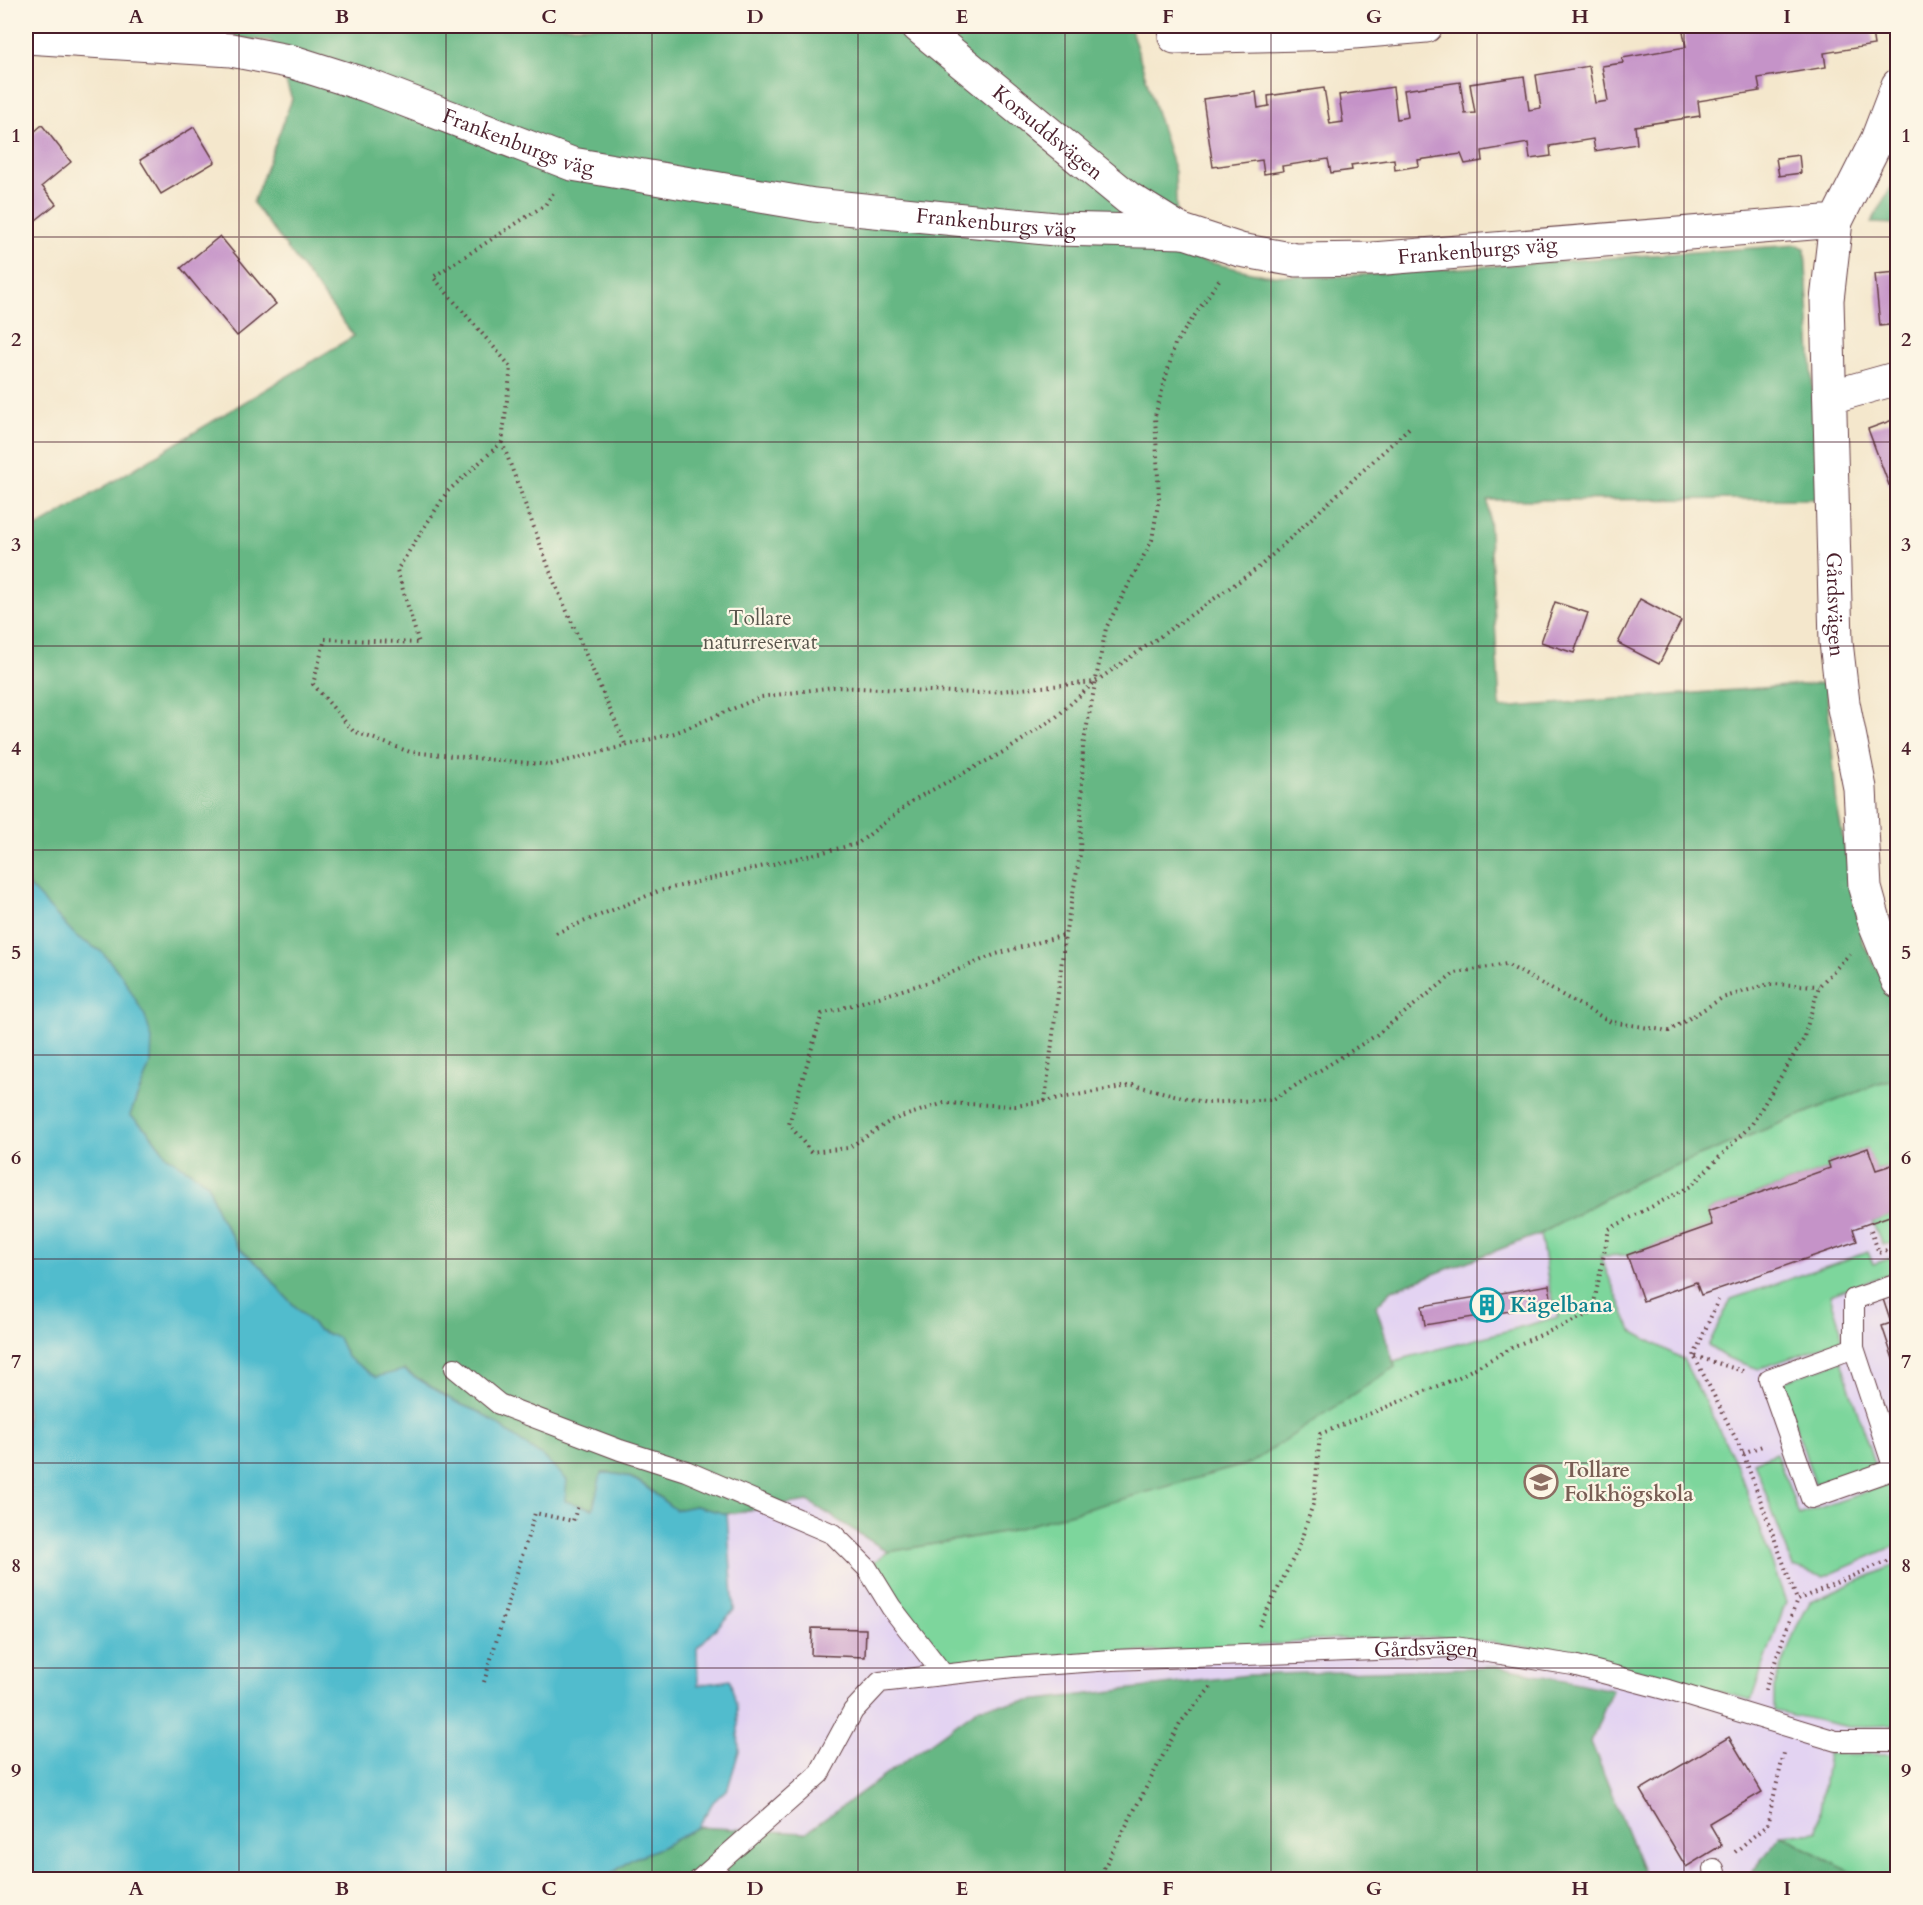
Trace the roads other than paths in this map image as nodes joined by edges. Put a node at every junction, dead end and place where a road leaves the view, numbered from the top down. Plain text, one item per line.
1 (918, 26) edge
2 (1426, 26) edge
3 (26, 37) edge
4 (1175, 37) dead end
5 (1898, 85) edge
6 (1836, 221) junction
7 (1185, 232) junction
8 (1898, 378) edge
9 (1830, 397) junction
10 (1898, 981) edge
11 (1898, 1284) edge
12 (1854, 1348) junction
13 (455, 1368) dead end
14 (944, 1674) junction
15 (1898, 1741) edge
16 (699, 1880) edge

1 - 7 street, Korsuddsvägen
2 - 4 street
3 - 7 street, Frankenburgs väg
5 - 6 street
6 - 7 street, Frankenburgs väg
6 - 9 street, Gårdsvägen
8 - 9 street
9 - 10 street, Gårdsvägen
11 - 12 lane
12 - 12 lane
13 - 14 lane
14 - 15 lane, Gårdsvägen
14 - 16 lane, Gårdsvägen

